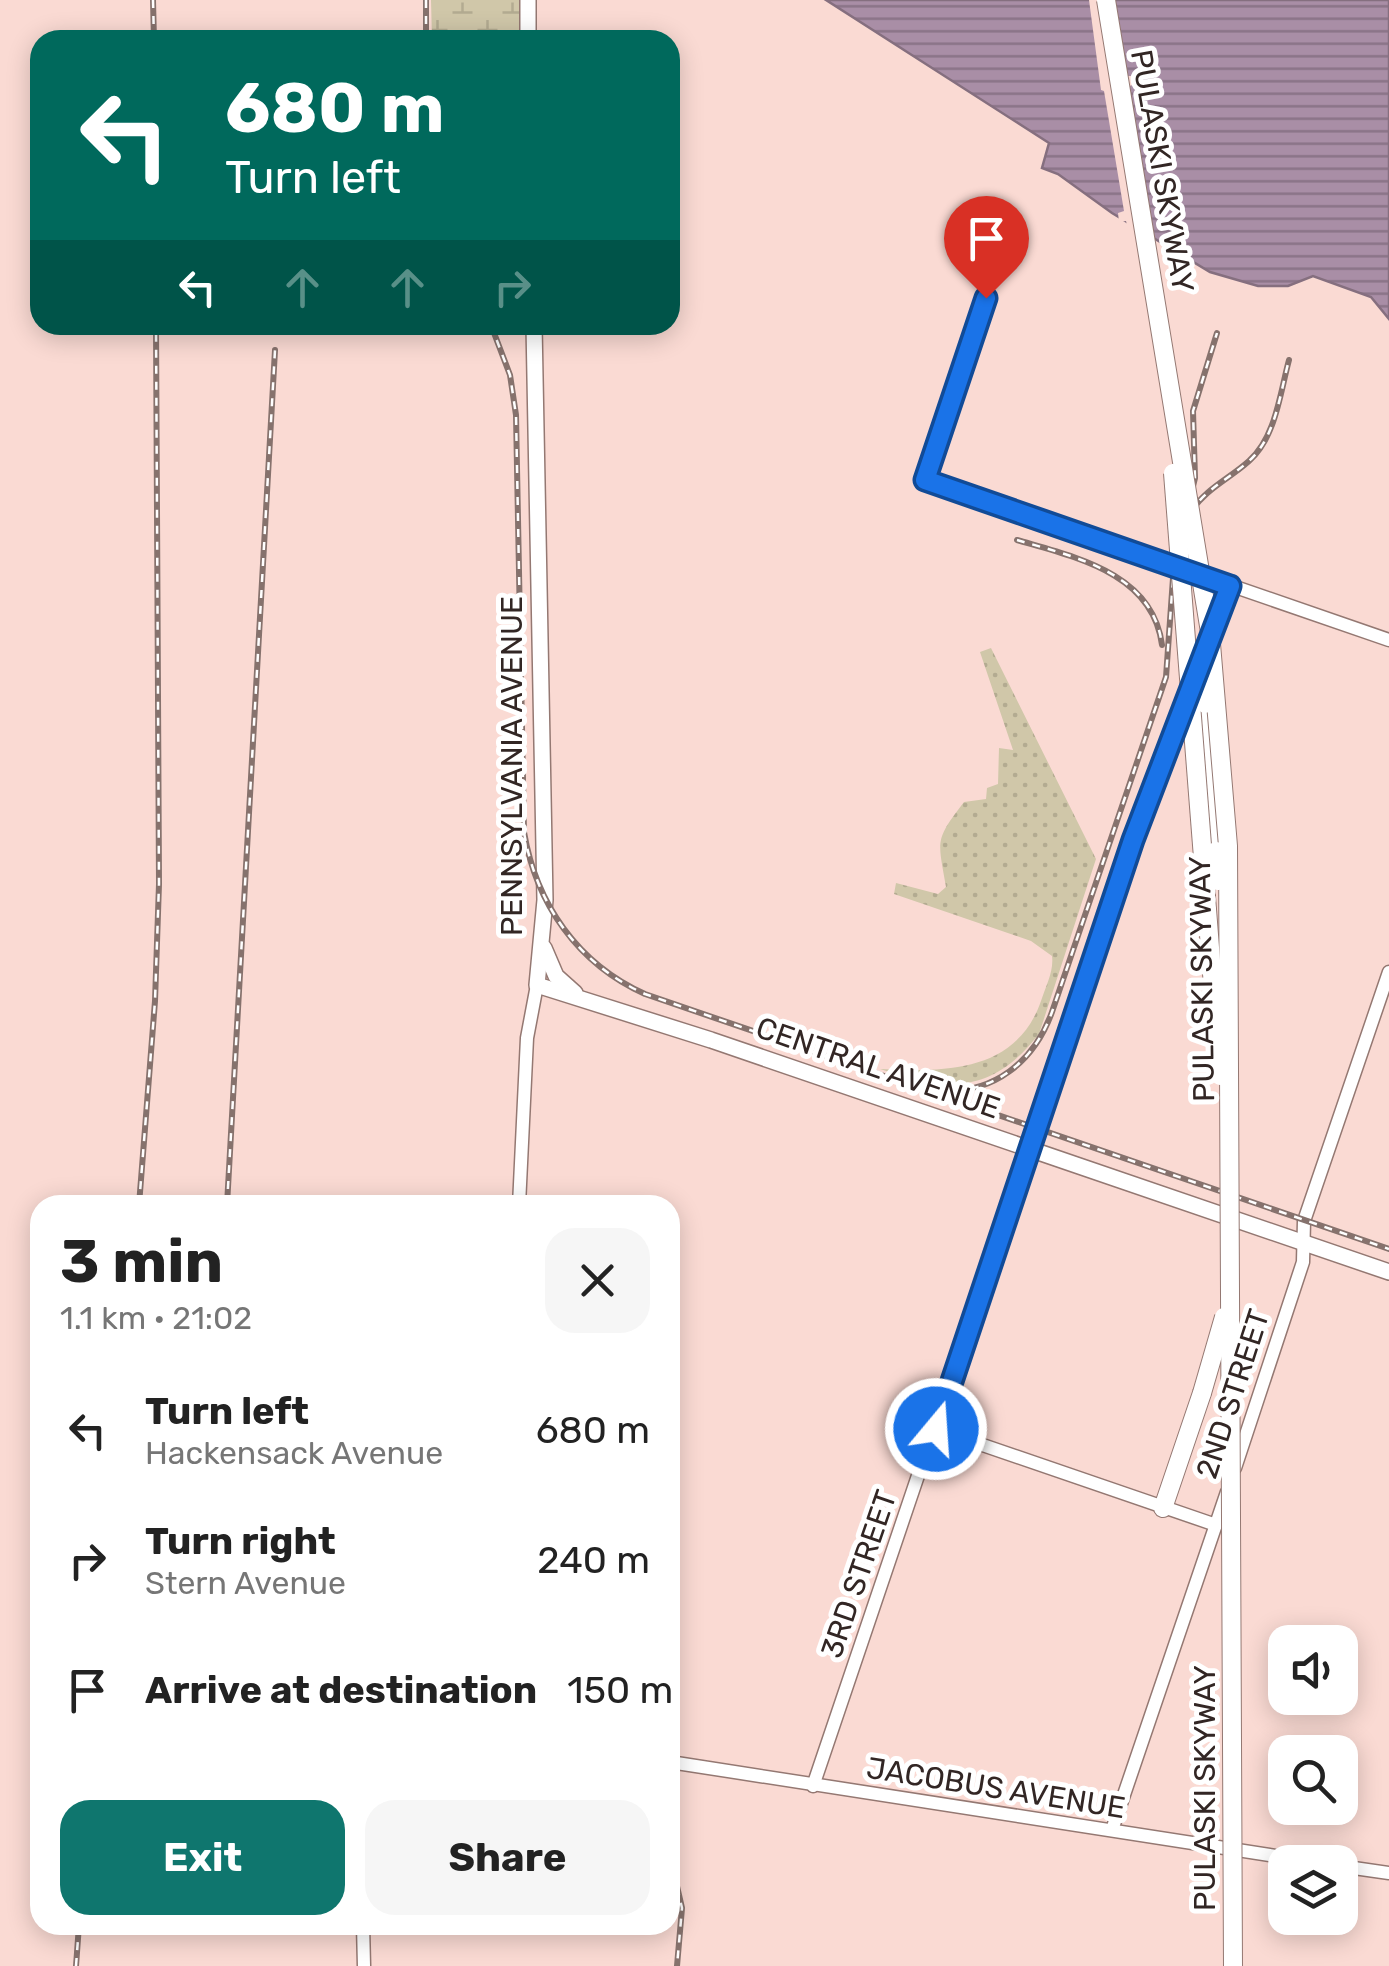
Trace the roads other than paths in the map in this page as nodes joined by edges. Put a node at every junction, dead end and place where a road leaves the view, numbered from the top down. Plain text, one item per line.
1 (528, 0) edge
2 (1095, 0) edge
3 (1106, 0) edge
4 (528, 30) edge
5 (986, 298) dead end
6 (534, 335) edge
7 (1195, 535) junction
8 (1180, 553) junction
9 (1230, 586) junction
10 (1389, 640) edge
11 (1206, 704) junction
12 (542, 939) junction
13 (1389, 972) edge
14 (537, 985) junction
15 (576, 994) junction
16 (1028, 1149) junction
17 (519, 1195) edge
18 (1302, 1243) junction
19 (1389, 1272) edge
20 (936, 1429) junction
21 (1163, 1508) junction
22 (1216, 1524) junction
23 (680, 1764) edge
24 (813, 1786) junction
25 (1112, 1830) junction
26 (1268, 1855) edge
27 (1358, 1869) edge
28 (1389, 1874) edge
29 (363, 1935) edge
30 (364, 1966) edge
31 (1224, 1966) edge
32 (1233, 1966) edge

1 - 4 main road
2 - 8 highway, PULASKI SKYWAY, bridge
3 - 7 highway, PULASKI SKYWAY, bridge
5 - 9 street
6 - 12 main road, PENNSYLVANIA AVENUE
7 - 11 highway, bridge
7 - 32 highway, PULASKI SKYWAY, bridge
8 - 11 highway, bridge
8 - 31 highway, PULASKI SKYWAY, bridge
9 - 10 street
9 - 16 street, 3RD STREET
11 - 21 highway, bridge
12 - 14 main road, PENNSYLVANIA AVENUE
12 - 15 main road
13 - 18 street, 2ND STREET
14 - 15 main road, CENTRAL AVENUE
14 - 17 street, PENNSYLVANIA AVENUE
15 - 16 main road, CENTRAL AVENUE
16 - 18 main road, CENTRAL AVENUE
16 - 20 street, 3RD STREET
18 - 19 main road, CENTRAL AVENUE
18 - 22 street, 2ND STREET
20 - 21 street
20 - 24 street, 3RD STREET
21 - 22 street
22 - 25 street, 2ND STREET
23 - 24 street, JACOBUS AVENUE
24 - 25 street, JACOBUS AVENUE
25 - 26 street, JACOBUS AVENUE
27 - 28 street
29 - 30 street

